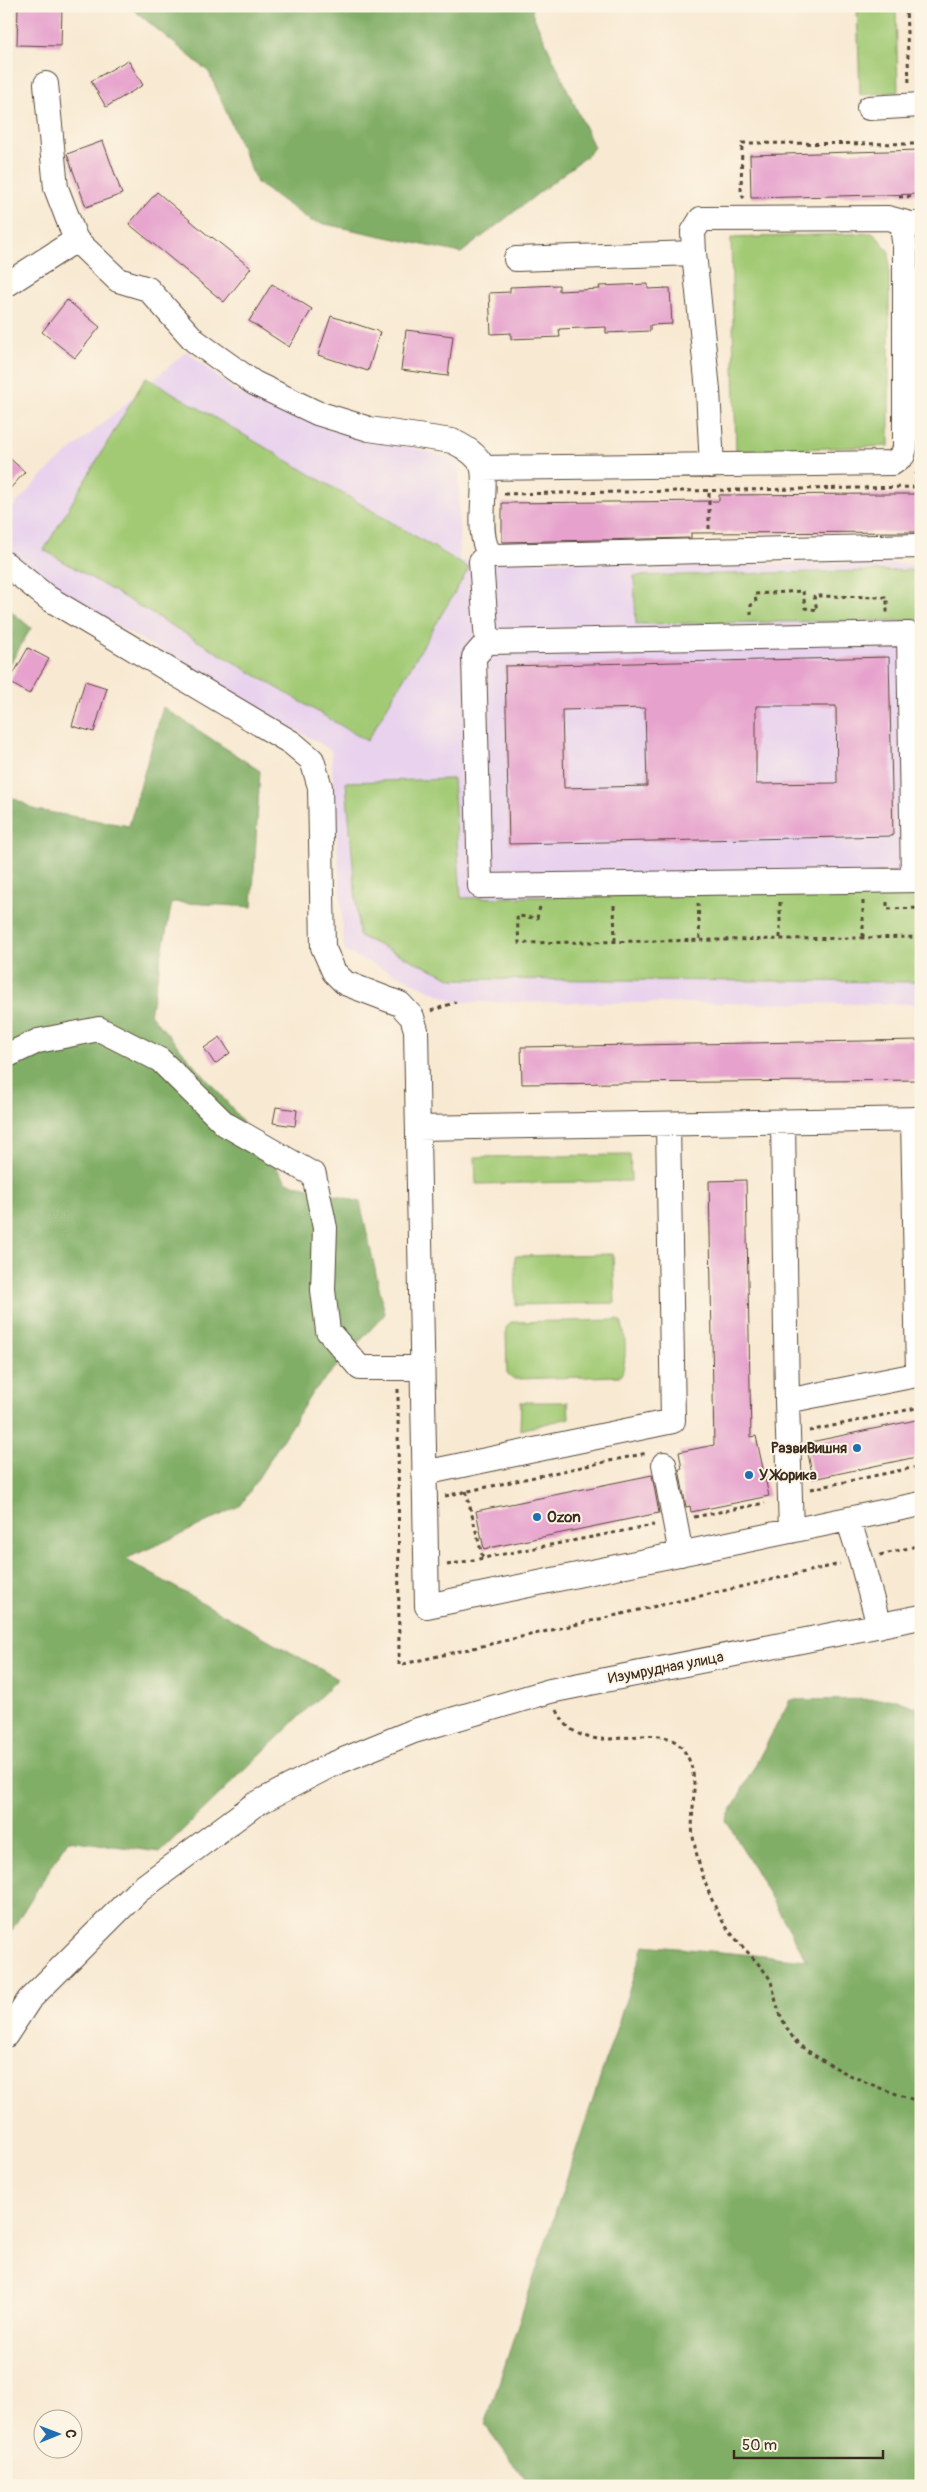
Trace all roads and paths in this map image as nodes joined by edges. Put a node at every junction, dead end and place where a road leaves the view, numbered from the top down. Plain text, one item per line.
1 (906, 6) edge
2 (46, 84) dead end
3 (917, 97) edge
4 (868, 108) dead end
5 (921, 144) edge
6 (921, 196) edge
7 (892, 197) dead end
8 (746, 201) dead end
9 (916, 224) edge
10 (76, 240) junction
11 (694, 253) junction
12 (516, 259) dead end
13 (6, 284) edge
14 (712, 466) junction
15 (483, 468) junction
16 (709, 490) dead end
17 (709, 535) dead end
18 (921, 546) edge
19 (489, 559) junction
20 (6, 564) edge
21 (751, 605) dead end
22 (887, 616) dead end
23 (486, 642) junction
24 (917, 880) edge
25 (541, 903) dead end
26 (921, 937) edge
27 (6, 1056) edge
28 (917, 1119) edge
29 (783, 1122) junction
30 (668, 1124) junction
31 (418, 1128) junction
32 (422, 1368) junction
33 (919, 1374) edge
34 (787, 1401) junction
35 (921, 1407) edge
36 (808, 1431) dead end
37 (658, 1458) joint
38 (921, 1466) edge
39 (424, 1473) junction
40 (808, 1490) dead end
41 (466, 1491) junction
42 (436, 1497) dead end
43 (765, 1503) dead end
44 (921, 1504) edge
45 (848, 1519) junction
46 (674, 1521) junction
47 (792, 1531) junction
48 (921, 1545) edge
49 (681, 1554) junction
50 (483, 1559) junction
51 (861, 1559) junction
52 (438, 1564) dead end
53 (921, 1617) edge
54 (880, 1626) junction
55 (399, 1665) dead end
56 (550, 1691) junction
57 (6, 2035) edge
58 (921, 2102) edge

1 - 3 path
2 - 10 street
3 - 4 street
5 - 8 path
6 - 7 path
9 - 11 street
9 - 14 street
10 - 13 street
10 - 15 street
11 - 12 street
11 - 14 street
14 - 15 street
15 - 19 street
16 - 17 path
18 - 19 street
19 - 23 street
20 - 31 street
21 - 22 path
23 - 24 street
23 - 24 street
25 - 26 path
27 - 32 street
28 - 29 street
28 - 33 street
29 - 30 street
29 - 34 street
30 - 31 street
30 - 39 street
31 - 32 street
32 - 39 street
33 - 34 street
34 - 47 street
35 - 36 path
37 - 41 path
37 - 46 street
38 - 40 path
39 - 49 street
41 - 42 path
41 - 50 path
43 - 46 path
44 - 45 street
45 - 47 street
45 - 51 street
46 - 49 street
46 - 50 path
47 - 49 street
48 - 51 path
50 - 52 path
51 - 54 street
51 - 55 path
53 - 54 street, Изумрудная улица
54 - 56 street, Изумрудная улица
56 - 57 street, Изумрудная улица
56 - 58 path

